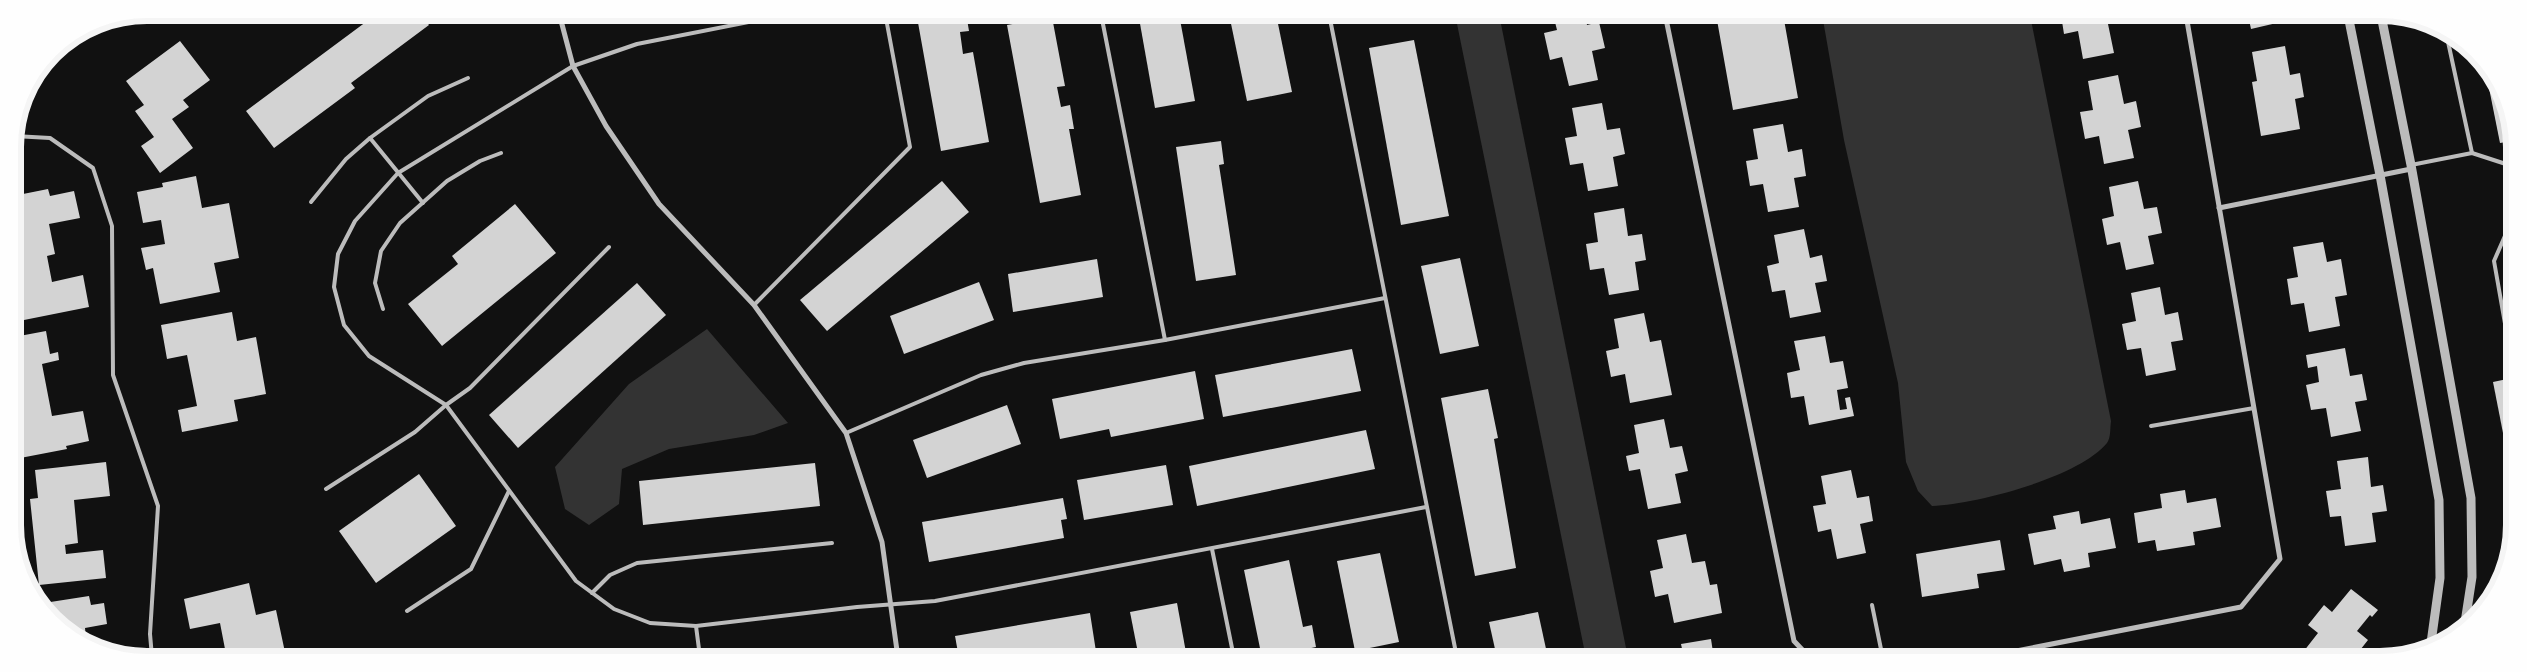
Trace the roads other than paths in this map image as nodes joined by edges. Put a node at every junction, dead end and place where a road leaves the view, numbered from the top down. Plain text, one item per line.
1 (1330, 21) edge
2 (1667, 21) edge
3 (2187, 21) edge
4 (2349, 21) edge
5 (2382, 21) edge
6 (561, 22) edge
7 (750, 22) edge
8 (887, 22) edge
9 (1102, 22) edge
10 (2449, 42) edge
11 (573, 66) junction
12 (468, 78) dead end
13 (22, 136) edge
14 (370, 138) junction
15 (501, 153) dead end
16 (2472, 153) junction
17 (2506, 164) edge
18 (2411, 167) junction
19 (398, 173) junction
20 (2380, 176) junction
21 (310, 202) dead end
22 (423, 203) junction
23 (2219, 208) junction
24 (2506, 233) edge
25 (609, 247) dead end
26 (1386, 298) junction
27 (754, 306) junction
28 (384, 309) dead end
29 (2506, 329) edge
30 (1165, 340) junction
31 (446, 405) junction
32 (2254, 408) junction
33 (2151, 426) dead end
34 (846, 433) junction
35 (326, 488) dead end
36 (509, 491) junction
37 (1426, 507) junction
38 (832, 543) dead end
39 (1212, 549) junction
40 (592, 593) junction
41 (1872, 605) dead end
42 (891, 606) junction
43 (406, 611) dead end
44 (2466, 617) edge
45 (696, 626) junction
46 (2431, 640) edge
47 (1455, 650) edge
48 (1803, 650) edge
49 (1881, 650) edge
50 (2020, 650) edge
51 (151, 651) edge
52 (699, 651) edge
53 (897, 651) edge
54 (1232, 651) edge

1 - 26 lane
2 - 48 street
3 - 23 street
4 - 20 street
5 - 18 street
6 - 11 street
7 - 11 lane
8 - 27 lane
9 - 30 lane
10 - 16 lane
11 - 19 lane
11 - 27 street
12 - 14 lane
13 - 51 lane
14 - 19 lane
14 - 21 lane
15 - 22 lane
16 - 17 lane
16 - 18 lane
18 - 20 street
18 - 44 street
19 - 22 lane
19 - 31 lane
20 - 23 street
20 - 46 street
22 - 28 lane
23 - 32 street
24 - 29 lane
25 - 31 lane
26 - 30 lane
26 - 37 lane
27 - 34 street
30 - 34 lane
31 - 35 lane
31 - 36 lane
32 - 33 lane
32 - 50 street
34 - 42 street
36 - 40 lane
36 - 43 lane
37 - 39 lane
37 - 47 lane
38 - 40 lane
39 - 42 lane
39 - 54 lane
40 - 45 lane
41 - 49 lane
42 - 45 lane
42 - 53 street
45 - 52 lane

